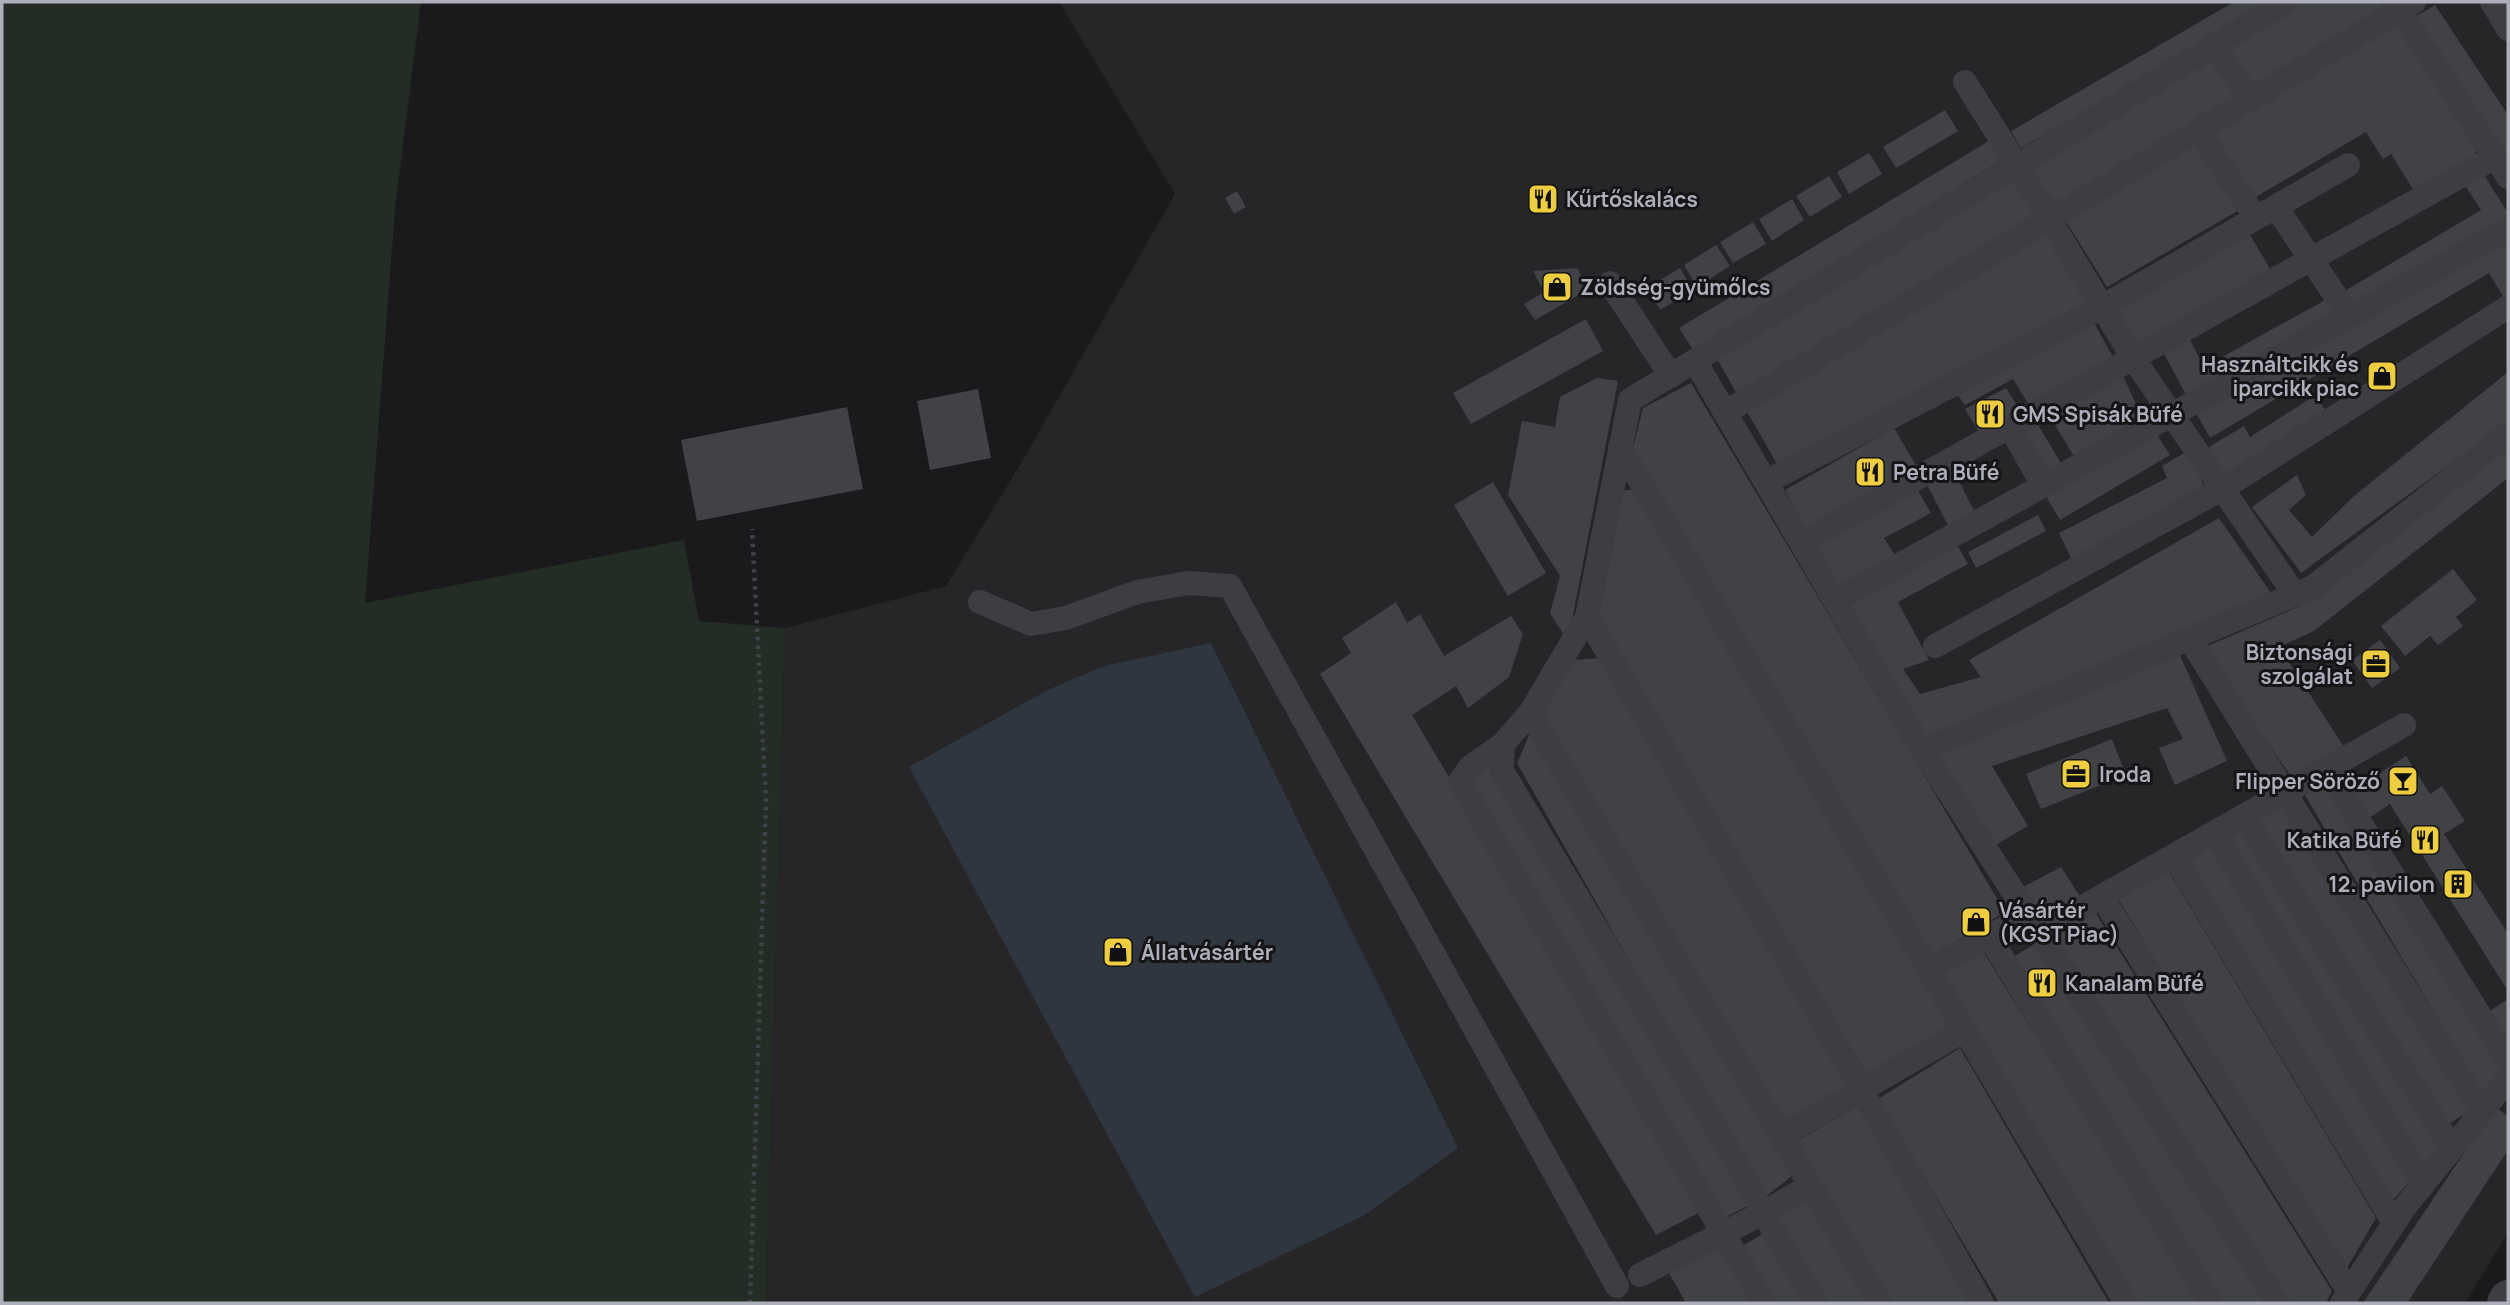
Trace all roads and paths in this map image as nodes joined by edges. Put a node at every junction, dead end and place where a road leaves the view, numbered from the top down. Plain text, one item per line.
1 (2286, 2) edge
2 (2492, 2) edge
3 (2403, 5) edge
4 (2508, 29) edge
5 (2214, 45) junction
6 (1965, 82) dead end
7 (2251, 100) junction
8 (2199, 131) junction
9 (2017, 164) junction
10 (2348, 165) dead end
11 (2502, 167) edge
12 (2266, 213) junction
13 (2050, 220) junction
14 (2508, 229) edge
15 (2312, 258) junction
16 (1611, 283) dead end
17 (2102, 307) junction
18 (2508, 307) edge
19 (2349, 316) junction
20 (2133, 358) junction
21 (1695, 361) junction
22 (1671, 376) junction
23 (1726, 412) junction
24 (2171, 415) junction
25 (2010, 427) junction
26 (2508, 434) edge
27 (1620, 447) junction
28 (1766, 482) junction
29 (2043, 485) junction
30 (2222, 489) junction
31 (751, 529) dead end
32 (1802, 542) junction
33 (2295, 595) junction
34 (1836, 600) junction
35 (980, 602) dead end
36 (1587, 617) junction
37 (2190, 639) junction
38 (1935, 646) dead end
39 (1530, 713) junction
40 (2404, 725) dead end
41 (1503, 744) junction
42 (1922, 750) junction
43 (2327, 769) junction
44 (2286, 792) junction
45 (2243, 816) junction
46 (2215, 833) junction
47 (2174, 856) junction
48 (2102, 897) junction
49 (2034, 923) junction
50 (1989, 936) junction
51 (1929, 970) junction
52 (1965, 1030) junction
53 (2508, 1061) edge
54 (2508, 1079) edge
55 (1862, 1090) junction
56 (2482, 1112) junction
57 (1781, 1136) junction
58 (2452, 1148) junction
59 (2423, 1184) junction
60 (1810, 1186) junction
61 (1763, 1213) junction
62 (2395, 1223) junction
63 (1723, 1233) junction
64 (1640, 1275) dead end
65 (1617, 1286) dead end
66 (2345, 1298) edge
67 (750, 1303) edge
68 (1764, 1303) edge
69 (1816, 1303) edge
70 (1880, 1303) edge
71 (1982, 1303) edge
72 (2126, 1303) edge
73 (2211, 1303) edge
74 (2278, 1303) edge

1 - 5 lane
2 - 4 lane
3 - 7 lane
3 - 11 lane
5 - 7 lane
5 - 9 lane
6 - 9 lane
7 - 8 lane
8 - 12 lane
8 - 13 lane
9 - 13 lane
9 - 21 lane
10 - 12 lane
11 - 15 lane
12 - 15 lane
12 - 17 lane
13 - 17 lane
13 - 23 lane
14 - 19 lane
15 - 19 lane
15 - 20 lane
16 - 22 lane
17 - 20 lane
17 - 28 lane
18 - 30 lane
19 - 24 lane
20 - 24 lane
20 - 25 lane
21 - 22 lane
21 - 23 lane
22 - 27 lane
23 - 28 lane
24 - 29 lane
24 - 30 lane
25 - 29 lane
25 - 32 lane
26 - 33 lane
27 - 36 lane
27 - 51 lane
28 - 32 lane
29 - 34 lane
30 - 33 lane
30 - 38 lane
31 - 67 path
32 - 34 lane
33 - 37 lane
34 - 42 lane
35 - 65 lane
36 - 39 lane
36 - 55 lane
37 - 42 lane
37 - 44 lane
39 - 41 lane
39 - 57 lane
40 - 43 lane
41 - 61 lane
41 - 63 lane
42 - 49 lane
43 - 44 lane
43 - 53 lane
44 - 45 lane
44 - 56 lane
45 - 46 lane
45 - 58 lane
46 - 47 lane
46 - 59 lane
47 - 48 lane
47 - 62 lane
48 - 49 lane
48 - 66 lane
49 - 50 lane
49 - 74 lane
50 - 51 lane
50 - 73 lane
51 - 52 lane
52 - 55 lane
52 - 72 lane
54 - 56 lane
55 - 57 lane
55 - 71 lane
56 - 58 lane
57 - 60 lane
58 - 59 lane
59 - 62 lane
60 - 61 lane
60 - 70 lane
61 - 63 lane
61 - 69 lane
62 - 66 lane
63 - 64 lane
63 - 68 lane

